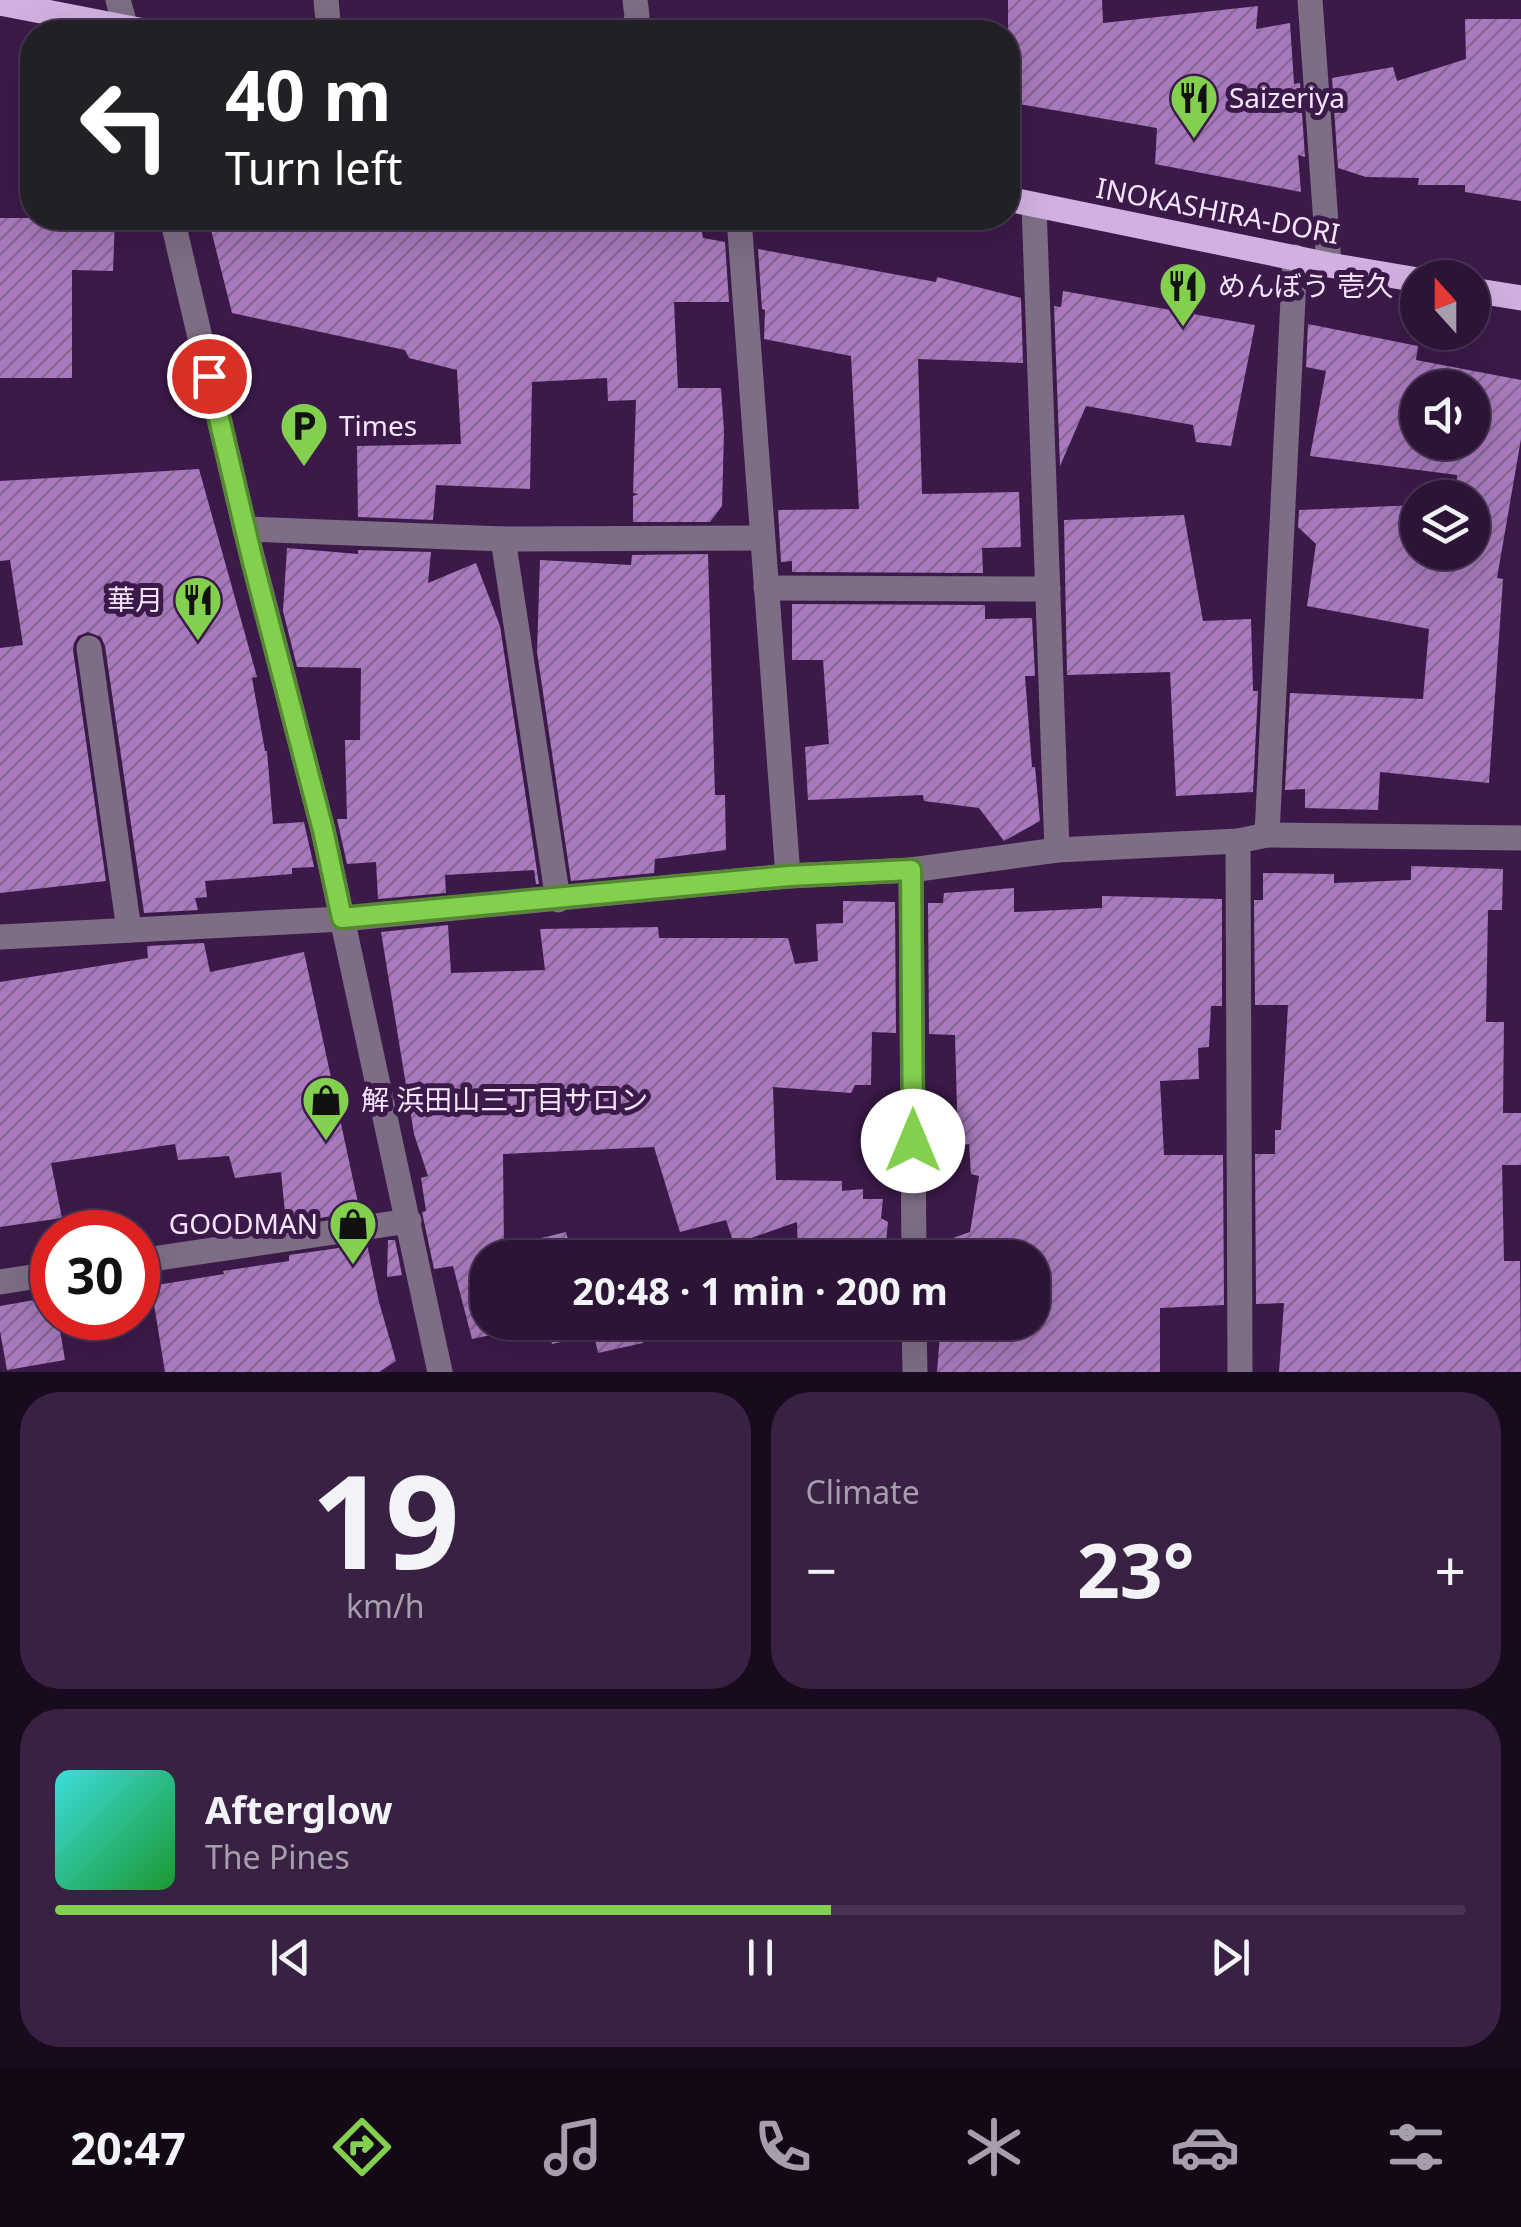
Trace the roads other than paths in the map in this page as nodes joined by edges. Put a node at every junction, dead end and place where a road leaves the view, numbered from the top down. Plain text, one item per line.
1 (1310, 0) edge
2 (0, 4) edge
3 (79, 20) edge
4 (1020, 201) edge
5 (1034, 204) junction
6 (175, 230) edge
7 (739, 230) edge
8 (1295, 257) junction
9 (1329, 264) junction
10 (1400, 277) edge
11 (1490, 293) edge
12 (1521, 298) edge
13 (245, 529) junction
14 (762, 538) junction
15 (503, 539) junction
16 (766, 588) junction
17 (1048, 589) junction
18 (89, 648) dead end
19 (1266, 835) junction
20 (1521, 838) edge
21 (1238, 841) junction
22 (1057, 850) junction
23 (911, 870) junction
24 (788, 876) junction
25 (558, 900) junction
26 (342, 918) junction
27 (129, 930) junction
28 (0, 936) edge
29 (408, 1221) junction
30 (914, 1240) edge
31 (160, 1259) edge
32 (30, 1277) edge
33 (0, 1282) edge
34 (914, 1340) edge
35 (440, 1372) edge
36 (915, 1372) edge
37 (1240, 1372) edge

1 - 9 street
2 - 3 main road
4 - 5 main road, INOKASHIRA-DORI
5 - 8 main road, INOKASHIRA-DORI
5 - 17 street
6 - 13 street
7 - 14 street
8 - 9 main road, INOKASHIRA-DORI
8 - 19 street
9 - 10 main road, INOKASHIRA-DORI
11 - 12 main road
13 - 15 street
13 - 26 street
14 - 15 street
14 - 16 street
15 - 25 street
16 - 17 street
16 - 24 street
17 - 22 street
18 - 27 street
19 - 20 street
19 - 21 street
21 - 22 street
21 - 37 street
22 - 23 street
23 - 24 street
23 - 30 street
24 - 25 street
25 - 26 street
26 - 27 street
26 - 29 street
27 - 28 street
29 - 31 street
29 - 35 street
32 - 33 street
34 - 36 street

